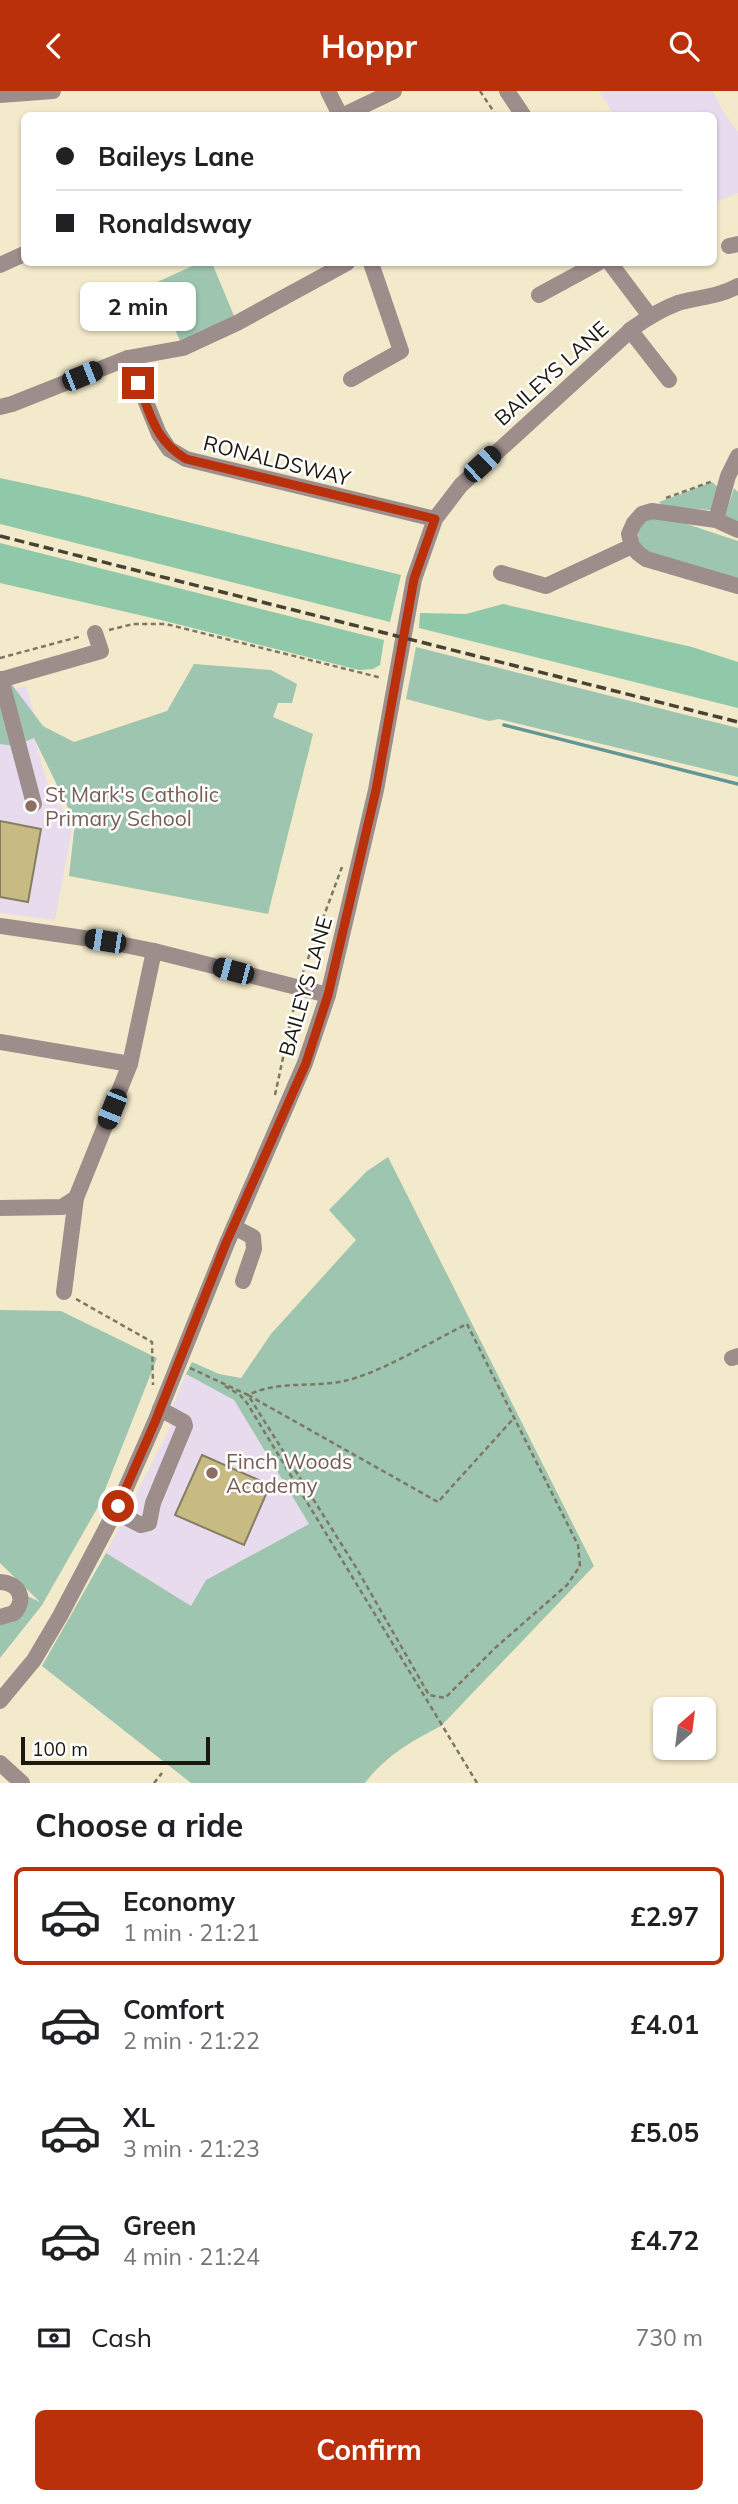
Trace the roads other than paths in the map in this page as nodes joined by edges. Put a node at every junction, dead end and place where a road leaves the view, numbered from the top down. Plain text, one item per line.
1 (53, 91) edge
2 (328, 91) edge
3 (394, 91) edge
4 (507, 91) edge
5 (0, 95) edge
6 (340, 112) edge
7 (348, 112) edge
8 (521, 112) edge
9 (21, 255) edge
10 (0, 265) edge
11 (336, 266) edge
12 (373, 266) edge
13 (592, 266) edge
14 (612, 266) edge
15 (738, 286) edge
16 (539, 295) dead end
17 (650, 316) junction
18 (630, 330) junction
19 (128, 358) junction
20 (351, 379) dead end
21 (669, 380) dead end
22 (0, 407) edge
23 (738, 456) edge
24 (435, 519) junction
25 (716, 520) junction
26 (738, 530) edge
27 (632, 546) junction
28 (501, 573) dead end
29 (738, 586) edge
30 (95, 633) road end
31 (0, 679) edge
32 (34, 804) dead end
33 (0, 926) edge
34 (154, 951) junction
35 (328, 995) junction
36 (0, 1042) edge
37 (130, 1064) junction
38 (76, 1198) junction
39 (0, 1208) edge
40 (234, 1227) junction
41 (243, 1281) dead end
42 (64, 1292) road end
43 (157, 1402) junction
44 (115, 1513) junction
45 (0, 1582) edge
46 (0, 1617) edge
47 (0, 1701) edge
48 (0, 1763) edge
49 (22, 1783) edge

1 - 5 street
2 - 6 street
3 - 7 street
4 - 8 street
9 - 10 street
11 - 19 street
12 - 20 street
13 - 16 street
14 - 17 street
15 - 17 street, BAILEYS LANE
17 - 18 street, BAILEYS LANE
18 - 21 street
18 - 24 street, BAILEYS LANE
19 - 22 street
19 - 24 street, RONALDSWAY
23 - 25 street
24 - 35 street, BAILEYS LANE
25 - 26 street
25 - 27 street
27 - 28 street
27 - 29 street
30 - 31 street
31 - 32 street
33 - 34 street
34 - 35 street
34 - 37 street
35 - 40 street, BAILEYS LANE
36 - 37 street
37 - 38 street
38 - 39 street
38 - 42 street
40 - 41 street
40 - 43 street, BAILEYS LANE
43 - 44 street, BAILEYS LANE
43 - 44 street
44 - 47 street, BAILEYS LANE
45 - 46 street
48 - 49 street

